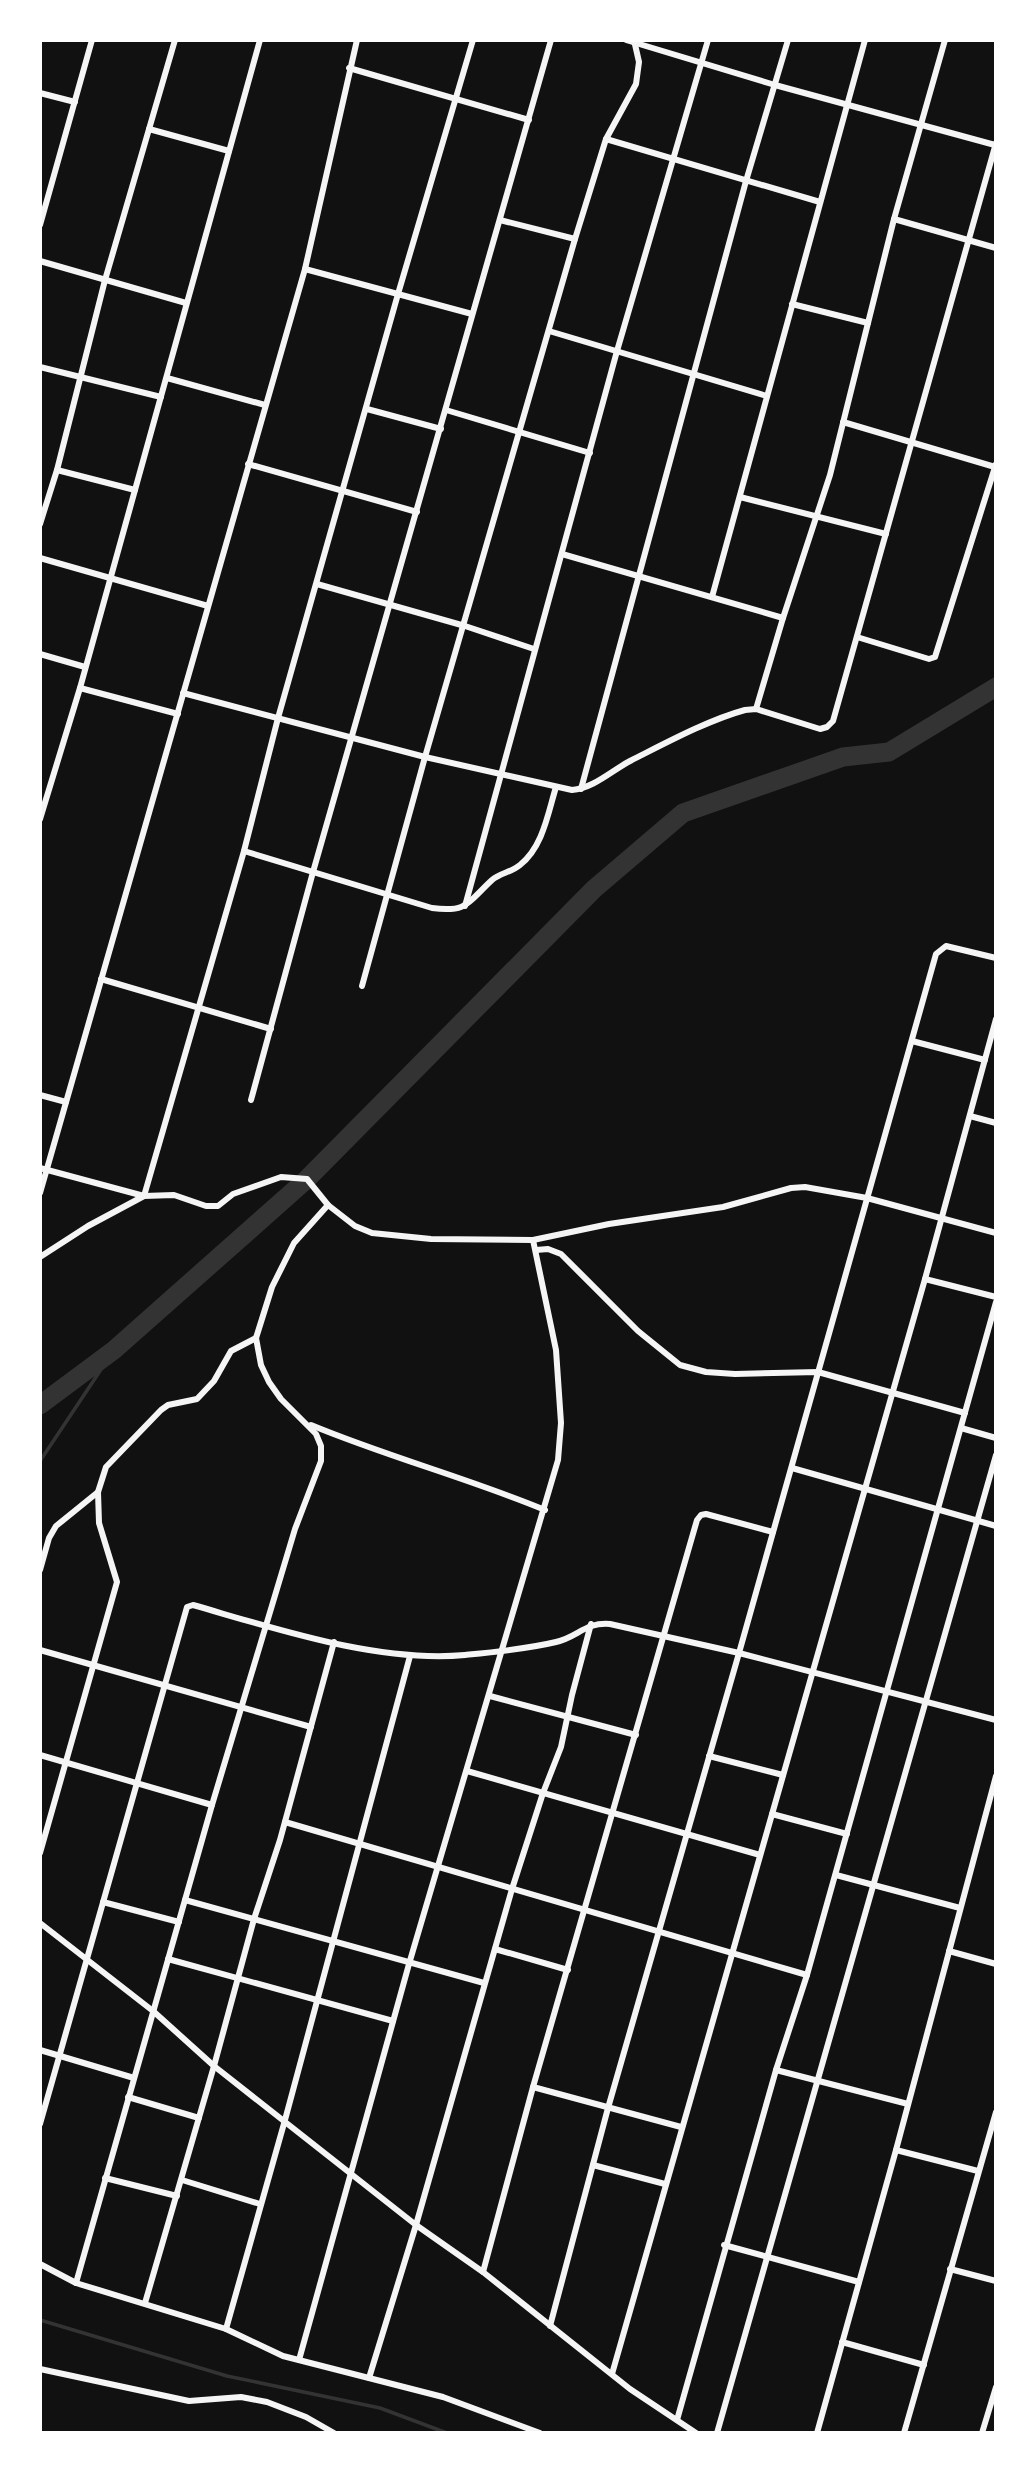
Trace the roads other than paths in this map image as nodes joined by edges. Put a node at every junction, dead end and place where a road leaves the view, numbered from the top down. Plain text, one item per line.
1 (92, 40) edge
2 (175, 40) edge
3 (260, 40) edge
4 (356, 40) edge
5 (472, 40) edge
6 (551, 40) edge
7 (708, 40) edge
8 (788, 40) edge
9 (865, 40) edge
10 (945, 40) edge
11 (631, 41) edge
12 (702, 64) junction
13 (349, 68) junction
14 (775, 85) junction
15 (40, 93) edge
16 (455, 98) junction
17 (75, 102) junction
18 (847, 105) junction
19 (528, 120) junction
20 (922, 125) junction
21 (149, 129) junction
22 (606, 139) junction
23 (995, 144) edge
24 (229, 151) junction
25 (675, 160) junction
26 (746, 181) junction
27 (820, 202) junction
28 (500, 219) junction
29 (894, 219) junction
30 (40, 225) edge
31 (575, 239) junction
32 (969, 242) junction
33 (996, 248) edge
34 (40, 261) edge
35 (304, 269) junction
36 (105, 280) junction
37 (398, 294) junction
38 (186, 303) junction
39 (792, 304) junction
40 (472, 314) junction
41 (868, 323) junction
42 (549, 331) junction
43 (617, 351) junction
44 (40, 368) edge
45 (694, 374) junction
46 (80, 378) junction
47 (167, 378) junction
48 (767, 396) junction
49 (161, 397) junction
50 (265, 405) junction
51 (367, 408) junction
52 (446, 410) junction
53 (843, 422) junction
54 (441, 429) junction
55 (521, 430) junction
56 (912, 443) junction
57 (590, 453) junction
58 (248, 464) junction
59 (995, 466) edge
60 (57, 470) junction
61 (135, 490) junction
62 (344, 491) junction
63 (40, 493) edge
64 (49, 496) junction
65 (740, 497) junction
66 (417, 512) junction
67 (817, 516) junction
68 (40, 524) edge
69 (886, 534) junction
70 (562, 554) junction
71 (40, 558) edge
72 (638, 576) junction
73 (111, 578) junction
74 (317, 584) junction
75 (712, 597) junction
76 (208, 606) junction
77 (391, 606) junction
78 (783, 618) junction
79 (465, 626) junction
80 (857, 637) junction
81 (534, 649) junction
82 (40, 654) edge
83 (85, 667) junction
84 (80, 688) junction
85 (183, 693) junction
86 (756, 709) junction
87 (178, 714) junction
88 (278, 718) junction
89 (352, 738) junction
90 (425, 757) junction
91 (499, 775) junction
92 (556, 787) junction
93 (581, 789) junction
94 (40, 819) edge
95 (244, 851) junction
96 (313, 872) junction
97 (387, 893) junction
98 (465, 906) junction
99 (996, 958) edge
100 (102, 979) junction
101 (362, 986) dead end
102 (197, 1007) junction
103 (996, 1019) edge
104 (271, 1029) junction
105 (912, 1041) junction
106 (985, 1060) junction
107 (40, 1095) edge
108 (251, 1100) dead end
109 (66, 1102) junction
110 (970, 1116) junction
111 (996, 1124) edge
112 (44, 1169) edge
113 (40, 1193) edge
114 (144, 1196) junction
115 (867, 1198) junction
116 (328, 1205) junction
117 (942, 1218) junction
118 (996, 1233) edge
119 (533, 1240) junction
120 (536, 1250) junction
121 (40, 1257) edge
122 (925, 1279) junction
123 (996, 1300) edge
124 (994, 1315) edge
125 (256, 1338) junction
126 (818, 1371) junction
127 (892, 1392) junction
128 (965, 1413) junction
129 (309, 1424) junction
130 (961, 1428) junction
131 (996, 1438) edge
132 (996, 1455) edge
133 (792, 1468) junction
134 (865, 1489) junction
135 (98, 1492) junction
136 (937, 1509) junction
137 (545, 1510) junction
138 (976, 1520) junction
139 (996, 1526) edge
140 (773, 1532) junction
141 (40, 1570) edge
142 (592, 1624) junction
143 (266, 1626) junction
144 (663, 1635) junction
145 (334, 1642) junction
146 (40, 1650) edge
147 (502, 1650) junction
148 (739, 1653) junction
149 (410, 1656) junction
150 (93, 1665) junction
151 (812, 1671) junction
152 (164, 1685) junction
153 (886, 1691) junction
154 (490, 1696) junction
155 (925, 1701) junction
156 (242, 1707) junction
157 (567, 1717) junction
158 (996, 1720) edge
159 (311, 1727) junction
160 (636, 1735) junction
161 (40, 1755) edge
162 (709, 1756) junction
163 (66, 1762) junction
164 (467, 1771) junction
165 (783, 1775) junction
166 (996, 1776) edge
167 (136, 1783) junction
168 (543, 1793) junction
169 (212, 1805) junction
170 (772, 1814) junction
171 (613, 1815) junction
172 (285, 1822) junction
173 (847, 1834) junction
174 (687, 1835) junction
175 (359, 1843) junction
176 (40, 1853) edge
177 (760, 1855) junction
178 (438, 1867) junction
179 (835, 1875) junction
180 (875, 1886) junction
181 (512, 1889) junction
182 (185, 1900) junction
183 (103, 1902) junction
184 (960, 1908) junction
185 (586, 1910) junction
186 (254, 1919) junction
187 (40, 1923) edge
188 (178, 1923) junction
189 (658, 1932) junction
190 (332, 1941) junction
191 (495, 1949) junction
192 (949, 1951) junction
193 (731, 1954) junction
194 (168, 1959) junction
195 (87, 1960) junction
196 (409, 1964) junction
197 (996, 1964) edge
198 (568, 1970) junction
199 (807, 1975) junction
200 (238, 1978) junction
201 (484, 1983) junction
202 (316, 2000) junction
203 (153, 2011) junction
204 (393, 2021) junction
205 (40, 2050) edge
206 (61, 2056) junction
207 (214, 2066) junction
208 (775, 2070) junction
209 (134, 2078) junction
210 (816, 2082) junction
211 (533, 2087) junction
212 (128, 2097) junction
213 (908, 2104) junction
214 (608, 2108) junction
215 (996, 2112) edge
216 (42, 2115) edge
217 (199, 2118) junction
218 (285, 2120) junction
219 (40, 2124) edge
220 (681, 2127) junction
221 (896, 2150) junction
222 (593, 2165) junction
223 (978, 2171) junction
224 (352, 2174) junction
225 (105, 2178) junction
226 (182, 2180) junction
227 (665, 2184) junction
228 (177, 2196) junction
229 (260, 2204) junction
230 (416, 2225) junction
231 (724, 2245) junction
232 (767, 2257) junction
233 (40, 2264) edge
234 (950, 2269) junction
235 (483, 2272) junction
236 (996, 2281) edge
237 (859, 2282) junction
238 (76, 2283) junction
239 (145, 2302) junction
240 (550, 2326) junction
241 (226, 2329) junction
242 (842, 2342) junction
243 (299, 2360) junction
244 (923, 2365) junction
245 (40, 2369) edge
246 (611, 2374) junction
247 (369, 2378) junction
248 (996, 2387) edge
249 (677, 2420) junction
250 (334, 2433) edge
251 (540, 2433) edge
252 (696, 2433) edge
253 (717, 2433) edge
254 (817, 2433) edge
255 (904, 2433) edge
256 (982, 2433) edge

1 - 17 street
2 - 21 street
3 - 24 street
4 - 13 street
5 - 16 street
6 - 19 street
7 - 12 street
8 - 14 street
9 - 18 street
10 - 20 street
11 - 12 street
11 - 22 street
12 - 14 street
12 - 25 street
13 - 16 street
13 - 35 street
14 - 18 street
14 - 26 street
15 - 17 street
16 - 19 street
16 - 37 street
17 - 30 street
18 - 20 street
18 - 27 street
19 - 28 street
20 - 23 street
20 - 29 street
21 - 24 street
21 - 36 street
22 - 25 street
22 - 31 street
23 - 32 street
24 - 38 street
25 - 26 street
25 - 43 street
26 - 27 street
26 - 45 street
27 - 39 street
28 - 31 street
28 - 40 street
29 - 32 street
29 - 41 street
31 - 42 street
32 - 33 street
32 - 56 street
34 - 36 street
35 - 37 street
35 - 50 street
36 - 38 street
36 - 46 street
37 - 40 street
37 - 51 street
38 - 47 street
39 - 41 street
39 - 48 street
40 - 52 street
41 - 53 street
42 - 43 street
42 - 55 street
43 - 45 street
43 - 57 street
44 - 46 street
45 - 48 street
45 - 72 street
46 - 49 street
46 - 60 street
47 - 49 street
47 - 50 street
48 - 65 street
49 - 61 street
50 - 58 street
51 - 54 street
51 - 62 street
52 - 54 street
52 - 55 street
53 - 56 street
53 - 67 street
54 - 66 street
55 - 57 street
55 - 79 street
56 - 59 street
56 - 69 street
57 - 70 street
58 - 62 street
58 - 76 street
59 - 80 street
60 - 61 street
60 - 64 street
61 - 73 street
62 - 66 street
62 - 74 street
63 - 64 street
64 - 68 street
65 - 67 street
65 - 75 street
66 - 77 street
67 - 69 street
67 - 78 street
69 - 80 street
70 - 72 street
70 - 81 street
71 - 73 street
72 - 75 street
72 - 93 street
73 - 76 street
73 - 83 street
74 - 77 street
74 - 88 street
75 - 78 street
76 - 85 street
77 - 79 street
77 - 89 street
78 - 86 street
79 - 81 street
79 - 90 street
80 - 86 street
81 - 91 street
82 - 83 street
83 - 84 street
84 - 87 street
84 - 94 street
85 - 87 street
85 - 88 street
86 - 93 street
87 - 100 street
88 - 89 street
88 - 95 street
89 - 90 street
89 - 96 street
90 - 91 street
90 - 97 street
91 - 92 street
91 - 98 street
92 - 93 street
92 - 98 street
95 - 96 street
95 - 102 street
96 - 97 street
96 - 104 street
97 - 98 street
97 - 101 street
99 - 105 street
100 - 102 street
100 - 109 street
102 - 104 street
102 - 114 street
103 - 106 street
104 - 108 street
105 - 106 street
105 - 115 street
106 - 110 street
107 - 109 street
109 - 112 street
110 - 111 street
110 - 117 street
112 - 113 street
112 - 114 street
114 - 116 street
114 - 121 street
115 - 117 street
115 - 119 street
115 - 126 street
116 - 119 street
116 - 125 street
117 - 118 street
117 - 122 street
119 - 120 street
120 - 126 street
120 - 137 street
122 - 123 street
122 - 127 street
123 - 124 street
124 - 128 street
125 - 129 street
125 - 135 street
126 - 127 street
126 - 133 street
127 - 128 street
127 - 134 street
128 - 130 street
129 - 137 street
129 - 143 street
130 - 131 street
130 - 136 street
132 - 138 street
133 - 134 street
133 - 140 street
134 - 136 street
134 - 151 street
135 - 141 street
135 - 150 street
136 - 138 street
136 - 153 street
137 - 147 street
138 - 139 street
138 - 155 street
140 - 144 street
140 - 148 street
142 - 144 street
142 - 147 street
142 - 157 street
143 - 145 street
143 - 152 street
143 - 156 street
144 - 148 street
144 - 160 street
145 - 149 street
145 - 159 street
146 - 150 street
147 - 149 street
147 - 154 street
148 - 151 street
148 - 162 street
149 - 175 street
150 - 152 street
150 - 163 street
151 - 153 street
151 - 165 street
152 - 156 street
152 - 167 street
153 - 155 street
153 - 173 street
154 - 157 street
154 - 164 street
155 - 158 street
155 - 180 street
156 - 159 street
156 - 169 street
157 - 160 street
157 - 168 street
159 - 172 street
160 - 171 street
161 - 163 street
162 - 165 street
162 - 174 street
163 - 167 street
163 - 176 street
164 - 168 street
164 - 178 street
165 - 170 street
166 - 184 street
167 - 169 street
167 - 183 street
168 - 171 street
168 - 181 street
169 - 182 street
170 - 173 street
170 - 177 street
171 - 174 street
171 - 185 street
172 - 175 street
172 - 186 street
173 - 179 street
174 - 177 street
174 - 189 street
175 - 178 street
175 - 190 street
177 - 193 street
178 - 181 street
178 - 196 street
179 - 180 street
179 - 199 street
180 - 184 street
180 - 210 street
181 - 185 street
181 - 191 street
182 - 186 street
182 - 188 street
183 - 188 street
183 - 195 street
184 - 192 street
185 - 189 street
185 - 198 street
186 - 190 street
186 - 200 street
187 - 195 street
188 - 194 street
189 - 193 street
189 - 214 street
190 - 196 street
190 - 202 street
191 - 198 street
191 - 201 street
192 - 197 street
192 - 213 street
193 - 199 street
193 - 220 street
194 - 200 street
194 - 203 street
195 - 203 street
195 - 206 street
196 - 201 street
196 - 204 street
198 - 211 street
199 - 208 street
200 - 202 street
200 - 207 street
201 - 230 street
202 - 204 street
202 - 218 street
203 - 207 street
203 - 209 street
204 - 224 street
205 - 206 street
206 - 209 street
206 - 216 street
207 - 217 street
207 - 218 street
208 - 210 street
208 - 231 street
209 - 212 street
210 - 213 street
210 - 232 street
211 - 214 street
211 - 235 street
212 - 217 street
212 - 225 street
213 - 221 street
214 - 220 street
214 - 222 street
215 - 223 street
216 - 219 street
217 - 226 street
218 - 224 street
218 - 229 street
220 - 227 street
221 - 223 street
221 - 237 street
222 - 227 street
222 - 240 street
223 - 234 street
224 - 230 street
224 - 243 street
225 - 228 street
225 - 238 street
226 - 228 street
226 - 229 street
227 - 246 street
228 - 239 street
229 - 241 street
230 - 235 street
230 - 247 street
231 - 232 street
231 - 249 street
232 - 237 street
232 - 253 street
233 - 238 street
234 - 236 street
234 - 244 street
235 - 240 street
237 - 242 street
238 - 239 street
239 - 241 street
240 - 246 street
241 - 243 street
242 - 244 street
242 - 254 street
243 - 247 street
244 - 255 street
245 - 250 street
246 - 249 street
247 - 251 street
248 - 256 street
249 - 252 street

